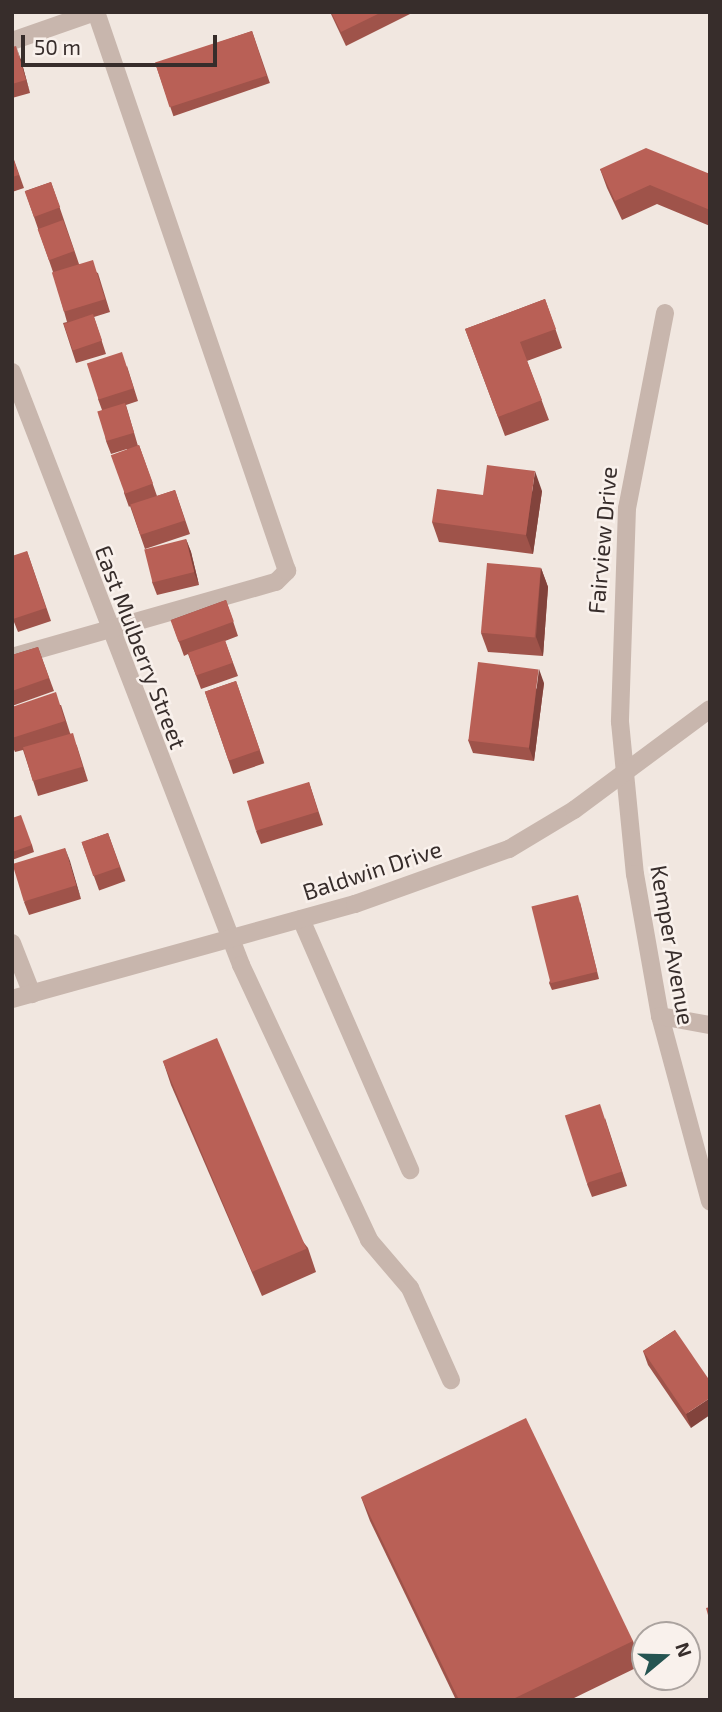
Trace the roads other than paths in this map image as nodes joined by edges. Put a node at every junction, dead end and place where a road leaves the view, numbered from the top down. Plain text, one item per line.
1 (95, 12) edge
2 (12, 41) edge
3 (665, 313) dead end
4 (12, 372) edge
5 (107, 629) junction
6 (12, 657) edge
7 (710, 709) edge
8 (624, 775) junction
9 (301, 919) junction
10 (229, 937) junction
11 (12, 943) edge
12 (32, 993) junction
13 (12, 999) edge
14 (660, 1016) junction
15 (710, 1025) edge
16 (410, 1170) dead end
17 (710, 1201) edge
18 (451, 1380) dead end

1 - 2 street
1 - 5 street
3 - 8 street, Fairview Drive
4 - 5 street, East Mulberry Street
5 - 6 street
5 - 10 street, East Mulberry Street
7 - 8 street, Baldwin Drive
8 - 9 street, Baldwin Drive
8 - 14 street, Kemper Avenue
9 - 10 street, Baldwin Drive
9 - 16 street
10 - 12 street, Baldwin Drive
10 - 18 street, East Mulberry Street
11 - 12 street
12 - 13 street, Baldwin Drive
14 - 15 street
14 - 17 street, Kemper Avenue

